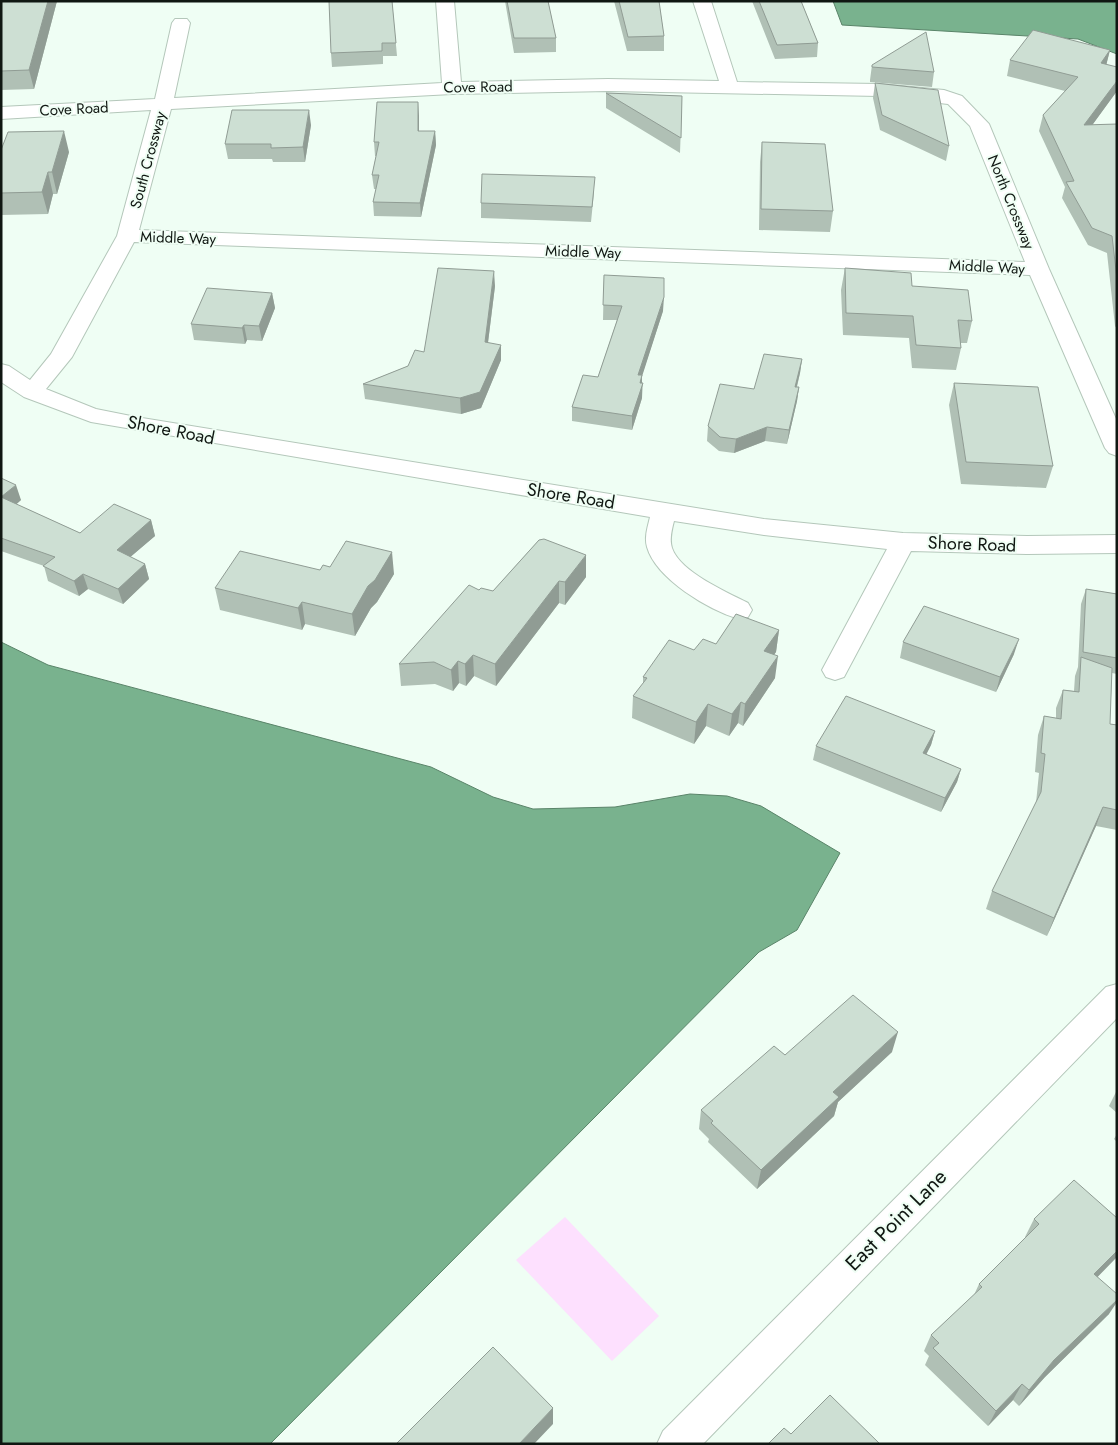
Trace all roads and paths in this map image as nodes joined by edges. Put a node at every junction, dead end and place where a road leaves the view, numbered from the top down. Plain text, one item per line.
1 (445, 1) edge
2 (702, 1) edge
3 (181, 23) dead end
4 (452, 88) junction
5 (730, 88) junction
6 (955, 100) joint
7 (162, 105) junction
8 (1, 113) edge
9 (127, 236) junction
10 (1038, 269) junction
11 (1, 371) edge
12 (32, 392) junction
13 (1117, 448) edge
14 (664, 511) junction
15 (903, 542) junction
16 (1117, 544) edge
17 (739, 610) dead end
18 (834, 670) dead end
19 (1117, 997) edge
20 (676, 1444) edge

1 - 4 street
2 - 5 street
3 - 7 street, South Crossway
4 - 5 street, Cove Road
4 - 7 street, Cove Road
5 - 6 street, Cove Road
6 - 10 street, North Crossway
7 - 8 street, Cove Road
7 - 9 street, South Crossway
9 - 10 street, Middle Way
9 - 12 street, South Crossway
10 - 13 street, North Crossway
11 - 12 street, Shore Road
12 - 14 street, Shore Road
14 - 15 street, Shore Road
14 - 17 street
15 - 16 street, Shore Road
15 - 18 street
19 - 20 street, East Point Lane

